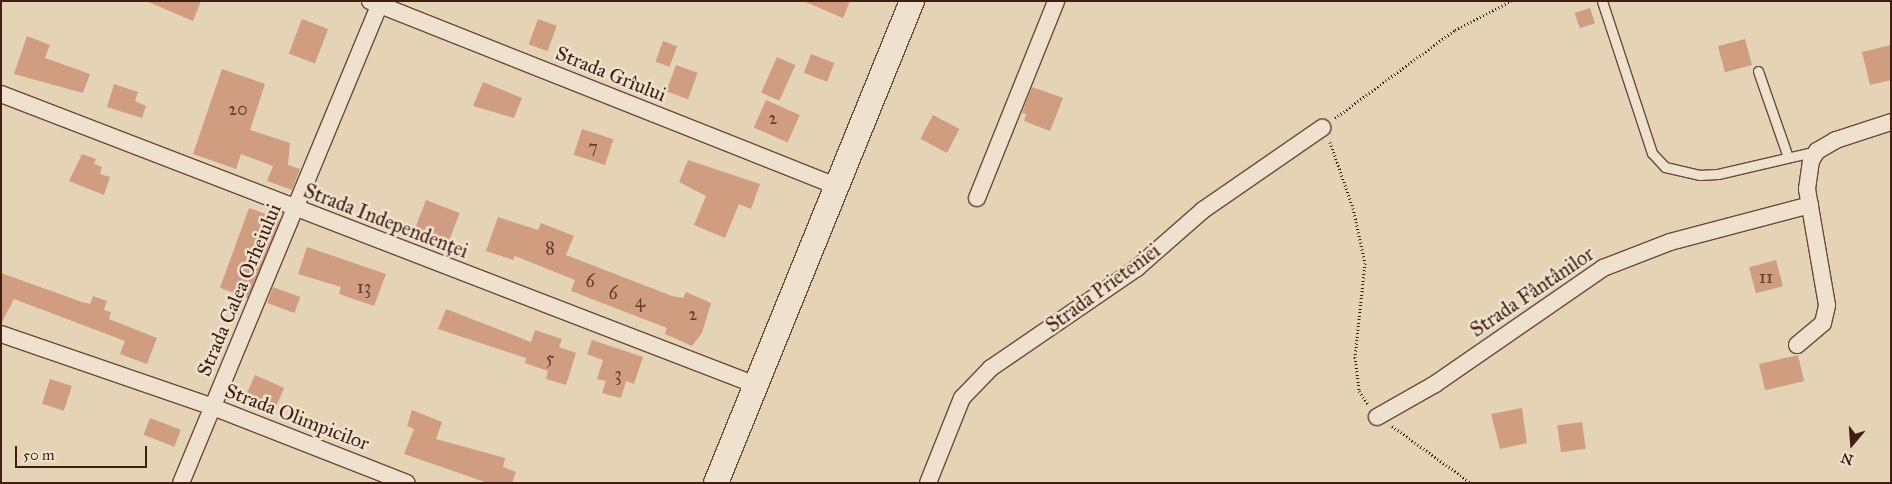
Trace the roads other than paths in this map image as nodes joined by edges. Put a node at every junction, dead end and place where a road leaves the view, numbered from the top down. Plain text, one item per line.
1 (912, 1) edge
2 (1056, 1) edge
3 (1602, 1) edge
4 (377, 2) edge
5 (1758, 72) dead end
6 (1, 94) edge
7 (1891, 122) edge
8 (1322, 128) road end
9 (1818, 151) junction
10 (1788, 157) junction
11 (836, 186) junction
12 (977, 198) dead end
13 (1810, 205) junction
14 (296, 209) junction
15 (1, 334) edge
16 (1797, 344) dead end
17 (756, 385) junction
18 (213, 407) junction
19 (1377, 417) road end
20 (181, 483) edge
21 (407, 483) edge
22 (716, 483) edge
23 (928, 483) edge

1 - 11 street
2 - 12 street
3 - 10 lane
4 - 11 street, Strada Grîului
4 - 14 street, Strada Calea Orheiului
5 - 10 lane
6 - 14 street, Strada Independenței
7 - 9 street
8 - 23 street, Strada Prieteniei
9 - 10 lane
9 - 13 street
11 - 17 street
13 - 16 street
13 - 19 street, Strada Fântânilor
14 - 17 street, Strada Independenței
14 - 18 street, Strada Calea Orheiului
15 - 18 street, Strada Olimpicilor
17 - 22 street
18 - 20 street, Strada Calea Orheiului
18 - 21 street, Strada Olimpicilor

